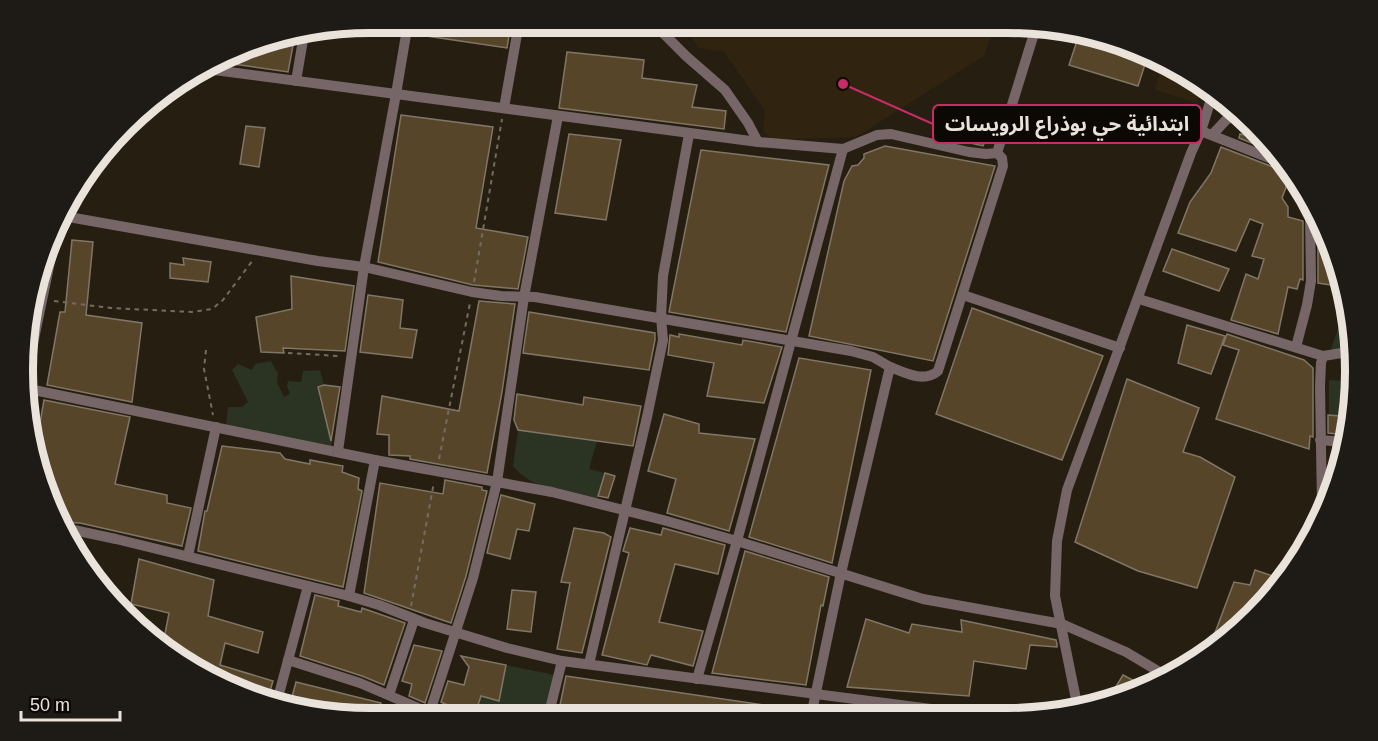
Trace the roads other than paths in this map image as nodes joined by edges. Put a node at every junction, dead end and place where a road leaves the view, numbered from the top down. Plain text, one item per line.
1 (406, 33) edge
2 (517, 33) edge
3 (663, 33) edge
4 (1034, 34) edge
5 (303, 40) edge
6 (217, 70) edge
7 (296, 81) junction
8 (396, 94) junction
9 (1210, 101) edge
10 (504, 108) junction
11 (558, 116) junction
12 (1231, 118) edge
13 (1201, 131) junction
14 (689, 134) junction
15 (1212, 135) junction
16 (758, 142) junction
17 (843, 149) junction
18 (996, 153) junction
19 (1269, 158) edge
20 (70, 217) edge
21 (1310, 221) edge
22 (364, 267) junction
23 (47, 276) edge
24 (963, 295) junction
25 (524, 297) junction
26 (1139, 299) junction
27 (661, 317) junction
28 (35, 333) edge
29 (790, 340) junction
30 (1296, 347) junction
31 (1120, 348) junction
32 (1344, 353) edge
33 (1323, 356) junction
34 (890, 367) junction
35 (34, 391) edge
36 (216, 427) junction
37 (1320, 440) junction
38 (1338, 441) edge
39 (338, 451) junction
40 (375, 460) junction
41 (497, 482) junction
42 (1322, 493) edge
43 (625, 510) junction
44 (73, 530) edge
45 (737, 541) junction
46 (188, 556) junction
47 (841, 573) junction
48 (308, 586) junction
49 (349, 596) junction
50 (411, 619) junction
51 (1062, 624) junction
52 (457, 633) junction
53 (288, 660) junction
54 (562, 661) junction
55 (589, 664) junction
56 (1159, 672) edge
57 (697, 679) junction
58 (279, 695) edge
59 (389, 695) junction
60 (815, 695) junction
61 (1077, 701) edge
62 (415, 708) edge
63 (431, 708) edge
64 (550, 708) edge
65 (813, 708) edge
66 (920, 708) edge

1 - 8 street
2 - 10 street
3 - 16 street
4 - 18 street
5 - 7 street
6 - 7 street
7 - 8 street
8 - 10 street
8 - 22 street
9 - 13 street
10 - 11 street
11 - 14 street
11 - 25 street
12 - 15 street
13 - 15 street
13 - 26 street
14 - 16 street
14 - 27 street
15 - 19 street
16 - 17 street
17 - 18 street
17 - 29 street
18 - 24 street
20 - 22 street
21 - 30 street
22 - 25 street
22 - 39 street
23 - 28 street
24 - 31 street
24 - 34 street
25 - 27 street
25 - 41 street
26 - 30 street
26 - 31 street
27 - 29 street
27 - 43 street
29 - 34 street
29 - 45 street
30 - 33 street
31 - 51 street
32 - 33 street
33 - 37 street
34 - 47 street
35 - 36 street
36 - 39 street
36 - 46 street
37 - 38 street
37 - 42 street
39 - 40 street
40 - 41 street
40 - 49 street
41 - 43 street
41 - 52 street
43 - 45 street
43 - 55 street
44 - 46 street
45 - 47 street
45 - 57 street
46 - 48 street
47 - 51 street
47 - 60 street
48 - 49 street
48 - 53 street
49 - 50 street
50 - 52 street
50 - 59 street
51 - 56 street
51 - 61 street
52 - 54 street
52 - 63 street
53 - 58 street
53 - 59 street
54 - 55 street
54 - 64 street
55 - 57 street
57 - 60 street
59 - 62 street
60 - 65 street
60 - 66 street

